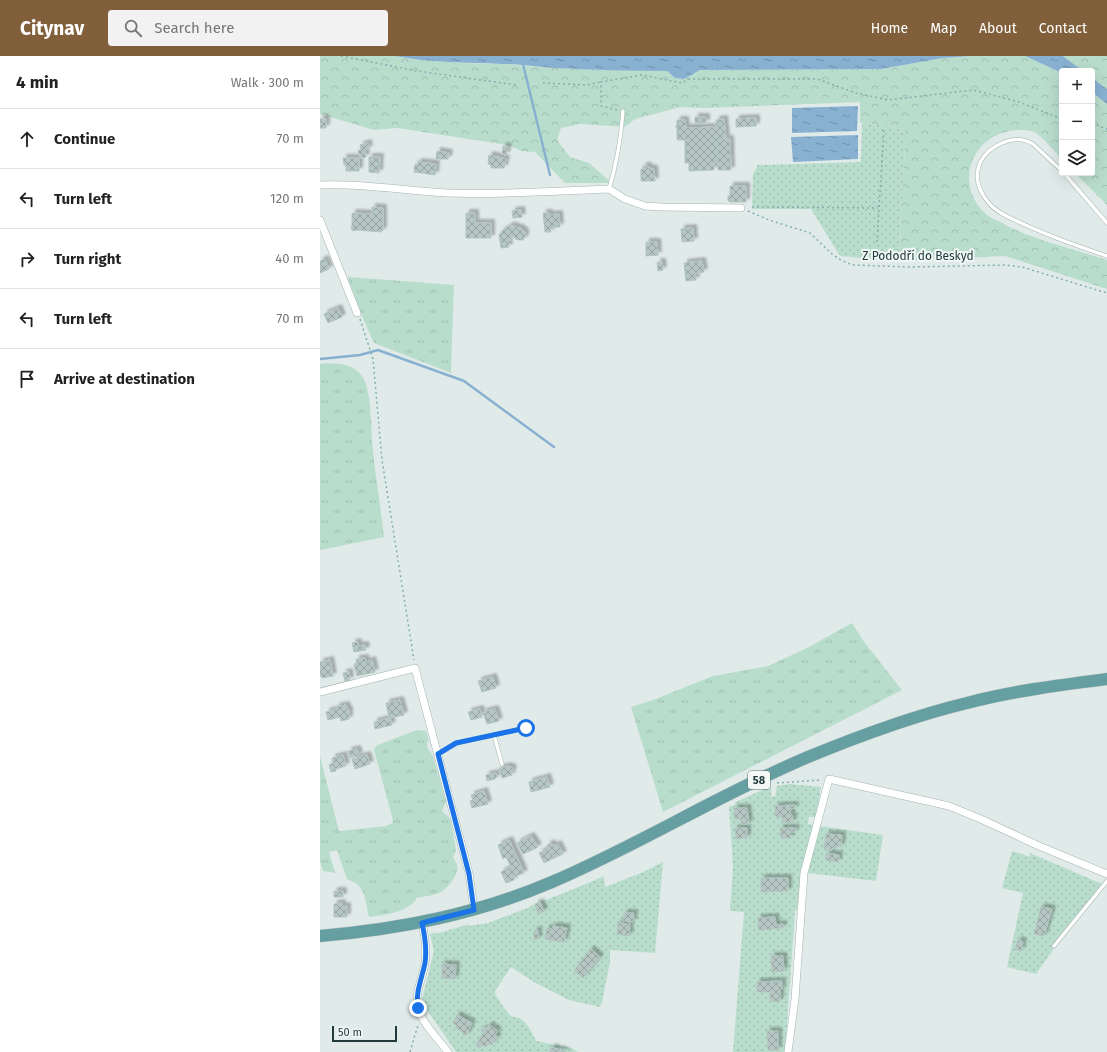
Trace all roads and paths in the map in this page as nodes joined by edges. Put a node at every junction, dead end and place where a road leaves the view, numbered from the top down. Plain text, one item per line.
1 (341, 56) edge
2 (601, 82) junction
3 (543, 83) dead end
4 (517, 85) dead end
5 (623, 111) joint
6 (1059, 118) edge
7 (1095, 124) edge
8 (1107, 128) edge
9 (884, 129) dead end
10 (1059, 168) edge
11 (1066, 176) edge
12 (320, 185) edge
13 (609, 189) junction
14 (752, 207) dead end
15 (741, 208) joint
16 (878, 208) junction
17 (320, 220) edge
18 (1107, 223) edge
19 (876, 242) dead end
20 (1107, 256) edge
21 (1107, 293) edge
22 (357, 313) joint
23 (416, 668) junction
24 (1107, 679) edge
25 (320, 692) edge
26 (526, 728) dead end
27 (494, 735) junction
28 (438, 754) junction
29 (502, 764) dead end
30 (829, 779) junction
31 (773, 784) dead end
32 (1107, 874) edge
33 (1107, 881) edge
34 (474, 910) junction
35 (422, 923) junction
36 (320, 936) edge
37 (1054, 946) dead end
38 (421, 1016) junction
39 (410, 1052) edge
40 (448, 1052) edge
41 (788, 1052) edge

1 - 4 path
2 - 3 path
2 - 5 path
2 - 6 path
5 - 13 lane
7 - 8 path
9 - 16 path
10 - 20 lane
11 - 18 lane
12 - 13 street
13 - 15 street
14 - 16 path
15 - 21 path, Z Pododří do Beskyd
16 - 19 path
17 - 22 street
22 - 23 path
23 - 25 street
23 - 28 street
24 - 34 main road, 58
26 - 27 lane
27 - 28 lane
27 - 29 lane
28 - 34 street
30 - 31 path
30 - 32 street
30 - 41 street
33 - 37 lane
34 - 35 main road, 58
35 - 36 main road, 58
35 - 38 street
38 - 39 path
38 - 40 street

